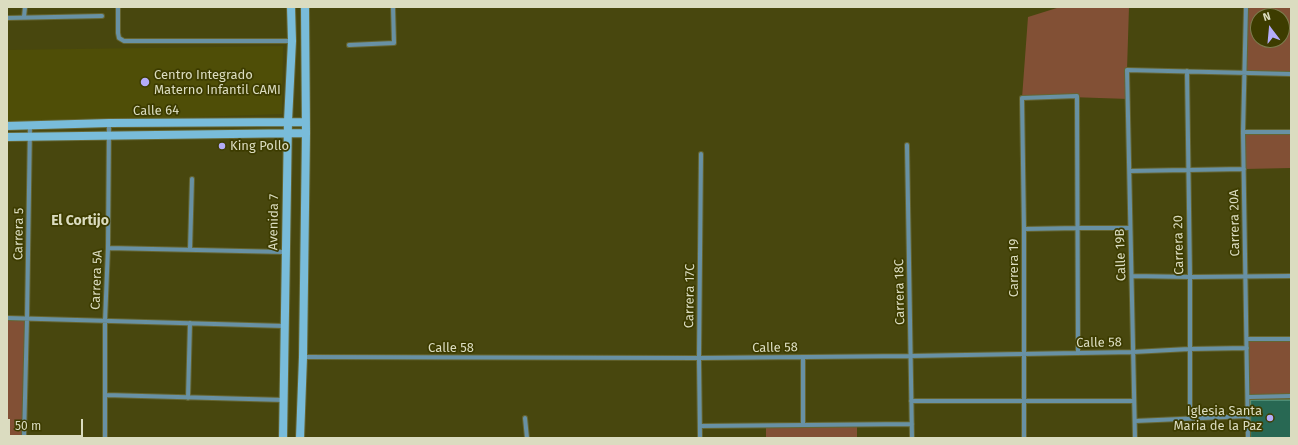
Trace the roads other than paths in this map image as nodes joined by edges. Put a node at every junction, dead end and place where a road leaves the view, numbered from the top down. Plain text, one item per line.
1 (25, 7) edge
2 (118, 7) edge
3 (291, 7) edge
4 (305, 7) edge
5 (393, 7) edge
6 (1246, 7) edge
7 (102, 16) dead end
8 (7, 18) edge
9 (24, 18) junction
10 (292, 41) junction
11 (349, 45) dead end
12 (1187, 71) junction
13 (1244, 73) junction
14 (1291, 74) edge
15 (288, 121) junction
16 (306, 122) junction
17 (109, 123) junction
18 (30, 125) junction
19 (7, 126) edge
20 (1243, 132) junction
21 (1291, 132) edge
22 (288, 133) junction
23 (306, 133) junction
24 (108, 135) junction
25 (30, 136) junction
26 (7, 137) edge
27 (908, 145) dead end
28 (701, 154) dead end
29 (1244, 169) junction
30 (1187, 170) junction
31 (1130, 171) junction
32 (192, 179) dead end
33 (1078, 228) junction
34 (1130, 228) junction
35 (1024, 229) junction
36 (108, 248) junction
37 (190, 250) junction
38 (286, 252) junction
39 (1132, 276) junction
40 (1246, 276) junction
41 (1291, 276) edge
42 (1190, 277) junction
43 (7, 318) edge
44 (27, 319) junction
45 (105, 321) junction
46 (190, 323) junction
47 (284, 326) junction
48 (1247, 339) junction
49 (1291, 339) edge
50 (1247, 348) junction
51 (1189, 349) junction
52 (1133, 352) junction
53 (1078, 353) junction
54 (1024, 354) junction
55 (910, 356) junction
56 (303, 357) junction
57 (803, 357) junction
58 (699, 358) junction
59 (106, 395) junction
60 (1291, 396) edge
61 (1249, 397) junction
62 (188, 398) junction
63 (284, 400) junction
64 (911, 401) junction
65 (1024, 401) junction
66 (1134, 401) junction
67 (1248, 416) junction
68 (525, 418) dead end
69 (1190, 418) junction
70 (1135, 421) junction
71 (912, 424) junction
72 (803, 425) junction
73 (700, 426) junction
74 (24, 438) edge
75 (105, 438) edge
76 (283, 438) edge
77 (300, 438) edge
78 (528, 438) edge
79 (700, 438) edge
80 (912, 438) edge
81 (1024, 438) edge
82 (1135, 438) edge
83 (1248, 438) edge

1 - 9 street
2 - 10 street
3 - 10 main road, Avenida 7
4 - 16 main road
5 - 11 street
6 - 13 street, Carrera 20A
7 - 9 street
8 - 9 street
10 - 15 main road, Avenida 7
12 - 13 street
12 - 30 street, Carrera 20
12 - 31 street, Calle 19B
13 - 14 street
13 - 20 street, Carrera 20A
15 - 16 main road, Calle 64
15 - 17 main road, Calle 64
15 - 22 main road, Avenida 7
16 - 23 main road
17 - 18 main road, Calle 64
17 - 24 street, Carrera 5A
18 - 19 main road, Calle 64
18 - 25 street, Carrera 5
20 - 21 street
20 - 29 street, Carrera 20A
22 - 23 main road, Calle 64
22 - 24 main road, Calle 64
22 - 38 main road, Avenida 7
23 - 56 main road
24 - 25 main road, Calle 64
24 - 36 street, Carrera 5A
25 - 26 main road, Calle 64
25 - 44 street, Carrera 5
27 - 55 street, Carrera 18C
28 - 58 street, Carrera 17C
29 - 30 street
29 - 40 street, Carrera 20A
30 - 31 street
30 - 42 street, Carrera 20
31 - 34 street, Calle 19B
32 - 37 street
33 - 34 street
33 - 35 street
33 - 35 street, Carrera 19
33 - 53 street
34 - 39 street, Calle 19B
35 - 54 street, Carrera 19
36 - 37 street
36 - 45 street, Carrera 5A
37 - 38 street
38 - 47 main road, Avenida 7
39 - 42 street
39 - 52 street, Calle 19B
40 - 41 street
40 - 42 street
40 - 48 street, Carrera 20A
42 - 51 street, Carrera 20
43 - 44 street
44 - 45 street
44 - 74 street, Carrera 5
45 - 46 street
45 - 59 street, Carrera 5A
46 - 47 street
46 - 62 street
47 - 63 main road, Avenida 7
48 - 49 street
48 - 50 street, Carrera 20A
50 - 51 street, Calle 58
50 - 61 street, Carrera 20A
51 - 52 street, Calle 58
51 - 69 street, Carrera 20
52 - 53 street, Calle 58
52 - 66 street, Calle 19B
53 - 54 street, Calle 58
54 - 55 street, Calle 58
54 - 65 street, Carrera 19
55 - 57 street, Calle 58
55 - 64 street, Carrera 18C
56 - 58 street, Calle 58
56 - 77 main road
57 - 58 street, Calle 58
57 - 72 street
58 - 73 street, Carrera 17C
59 - 62 street
59 - 75 street, Carrera 5A
60 - 61 street
61 - 67 street, Carrera 20A
62 - 63 street
63 - 76 main road, Avenida 7
64 - 65 street
64 - 71 street, Carrera 18C
65 - 66 street
65 - 81 street, Carrera 19
66 - 70 street, Calle 19B
67 - 69 street
67 - 83 street, Carrera 20A
68 - 78 street
69 - 70 street
70 - 82 street, Calle 19B
71 - 72 street
71 - 80 street, Carrera 18C
72 - 73 street
73 - 79 street, Carrera 17C

